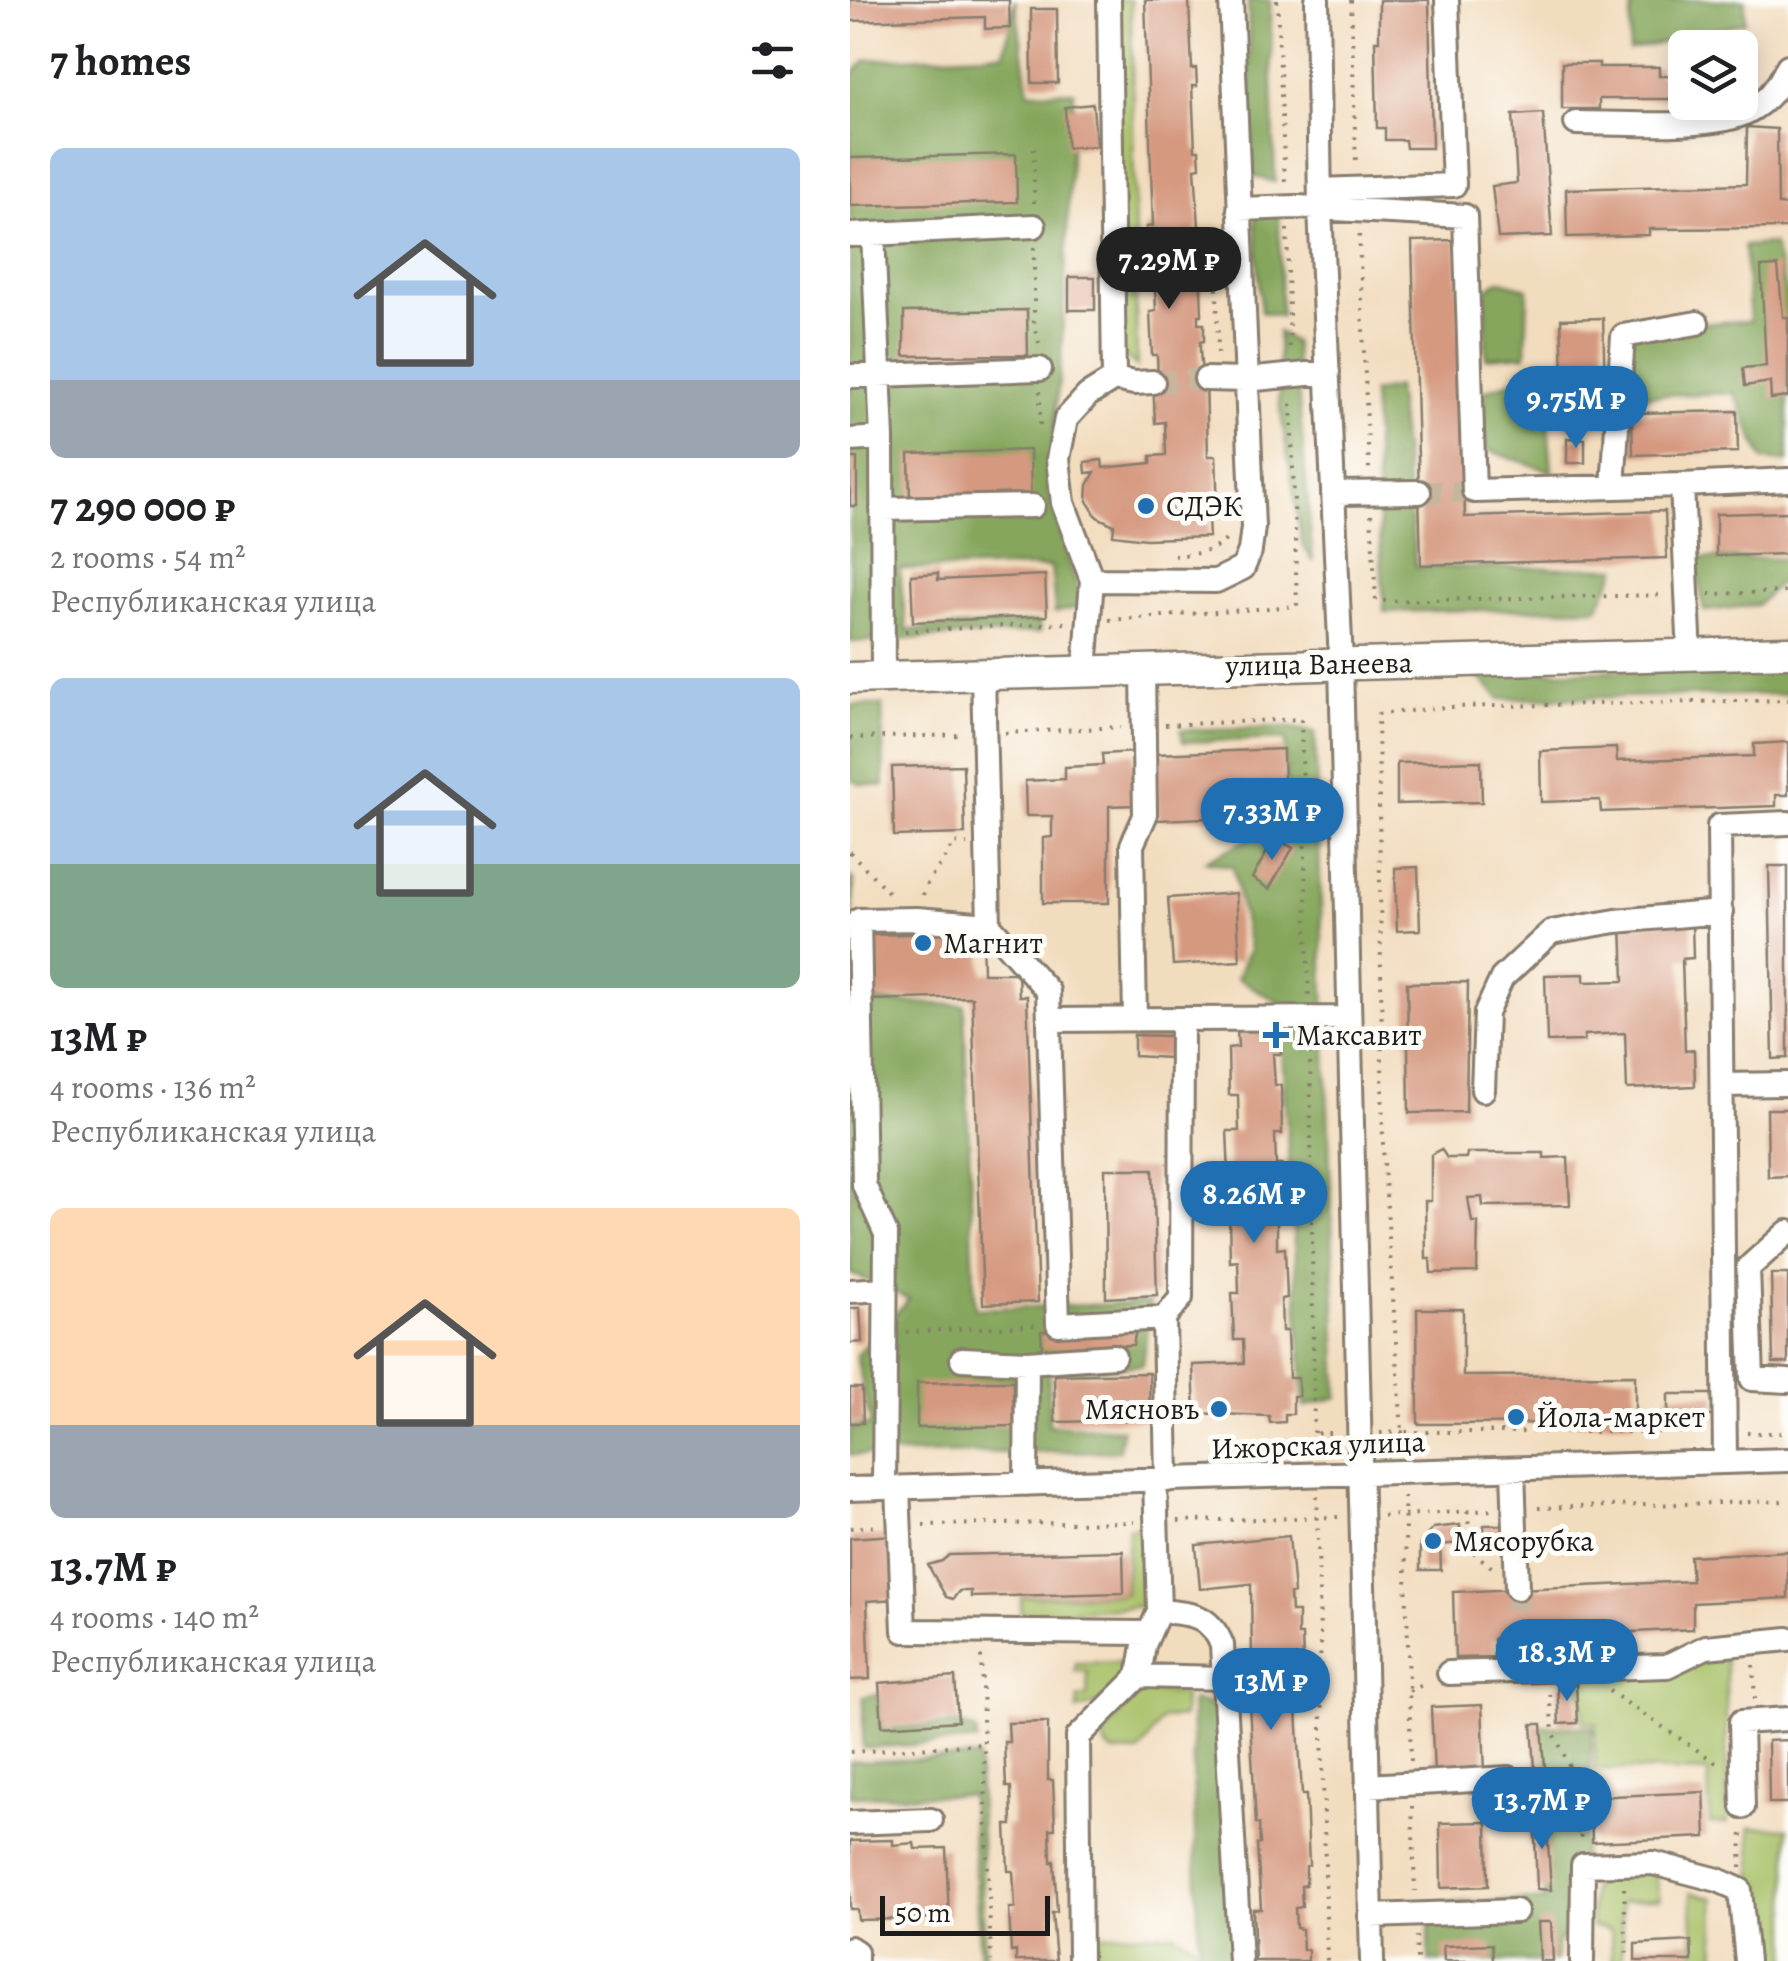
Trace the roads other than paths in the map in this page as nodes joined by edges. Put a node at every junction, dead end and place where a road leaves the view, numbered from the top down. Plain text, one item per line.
1 (1109, 0) edge
2 (1231, 0) edge
3 (1317, 0) edge
4 (1447, 0) edge
5 (1788, 66) edge
6 (1576, 123) dead end
7 (1320, 199) junction
8 (1357, 200) junction
9 (1227, 211) junction
10 (1034, 226) road end
11 (862, 234) edge
12 (1696, 323) dead end
13 (1040, 369) road end
14 (1328, 372) junction
15 (880, 374) junction
16 (850, 376) edge
17 (1114, 379) junction
18 (1213, 379) tunnel mouth
19 (1246, 380) junction
20 (1153, 382) tunnel mouth
21 (882, 438) junction
22 (850, 440) edge
23 (1788, 480) edge
24 (1682, 485) junction
25 (1613, 487) junction
26 (1419, 492) tunnel mouth
27 (1333, 493) junction
28 (1033, 506) dead end
29 (882, 510) junction
30 (1092, 580) junction
31 (1788, 652) edge
32 (1690, 656) junction
33 (1341, 663) junction
34 (1143, 668) junction
35 (1085, 670) junction
36 (983, 674) junction
37 (883, 676) junction
38 (850, 678) edge
39 (1788, 824) edge
40 (1721, 912) junction
41 (989, 924) junction
42 (855, 972) edge
43 (1349, 1018) junction
44 (1182, 1019) junction
45 (1049, 1020) junction
46 (1135, 1020) junction
47 (1788, 1084) edge
48 (1722, 1085) junction
49 (1483, 1090) dead end
50 (856, 1140) edge
51 (1788, 1232) edge
52 (884, 1289) junction
53 (850, 1291) edge
54 (1164, 1318) junction
55 (1114, 1356) dead end
56 (962, 1359) dead end
57 (1027, 1362) junction
58 (1788, 1382) edge
59 (1788, 1460) edge
60 (1725, 1462) junction
61 (1512, 1469) junction
62 (1359, 1474) junction
63 (1161, 1480) junction
64 (1026, 1484) junction
65 (891, 1488) junction
66 (850, 1489) edge
67 (1518, 1588) tunnel mouth
68 (1159, 1611) junction
69 (1149, 1633) junction
70 (1519, 1637) tunnel mouth
71 (1788, 1640) edge
72 (1519, 1669) junction
73 (1449, 1673) dead end
74 (1139, 1676) junction
75 (1224, 1678) junction
76 (1788, 1718) edge
77 (1510, 1778) dead end
78 (1367, 1786) junction
79 (1742, 1808) road end
80 (931, 1820) dead end
81 (850, 1823) edge
82 (1516, 1911) dead end
83 (1370, 1916) junction
84 (1080, 1961) edge
85 (1240, 1961) edge
86 (1372, 1961) edge
87 (1582, 1961) edge
88 (1746, 1961) edge

1 - 17 street
2 - 9 street
3 - 7 street
4 - 8 street
5 - 6 street
7 - 8 street
7 - 9 street
7 - 14 street
8 - 25 street
9 - 19 street
10 - 11 street
11 - 15 street
12 - 25 street
13 - 15 street
14 - 19 street
14 - 27 street
15 - 16 street
15 - 21 street
17 - 20 street
17 - 30 street
18 - 19 street
19 - 30 street
21 - 22 street
21 - 29 street
23 - 24 street
24 - 25 street
24 - 32 street
26 - 27 street
27 - 33 street
28 - 29 street
29 - 37 street
30 - 35 street
31 - 32 main road, улица Ванеева
32 - 33 main road, улица Ванеева
33 - 34 main road, улица Ванеева
33 - 43 street
34 - 35 main road, улица Ванеева
34 - 46 street
35 - 36 main road, улица Ванеева
36 - 37 main road, улица Ванеева
36 - 41 street
37 - 38 main road, улица Ванеева
39 - 40 street
40 - 48 street
40 - 49 street
41 - 42 street
41 - 45 street
42 - 50 street
43 - 44 street
43 - 62 street
44 - 46 street
44 - 54 street
45 - 46 street
45 - 54 street
47 - 48 street
48 - 60 street
50 - 52 street
51 - 58 street
52 - 53 street
52 - 65 street
54 - 63 street
55 - 57 street
56 - 57 street
57 - 64 street
59 - 60 street, Ижорская улица
60 - 61 street, Ижорская улица
61 - 62 street, Ижорская улица
61 - 67 street
62 - 63 street, Ижорская улица
62 - 78 street
63 - 64 street, Ижорская улица
63 - 68 street
64 - 65 street, Ижорская улица
65 - 66 street, Ижорская улица
65 - 69 street
68 - 69 street
68 - 75 street
69 - 74 street
70 - 72 street
71 - 72 street
72 - 73 street
74 - 75 street
74 - 84 street
75 - 85 street
76 - 79 street
77 - 78 street
78 - 83 street
80 - 81 street
82 - 83 street
83 - 86 street
87 - 88 street

